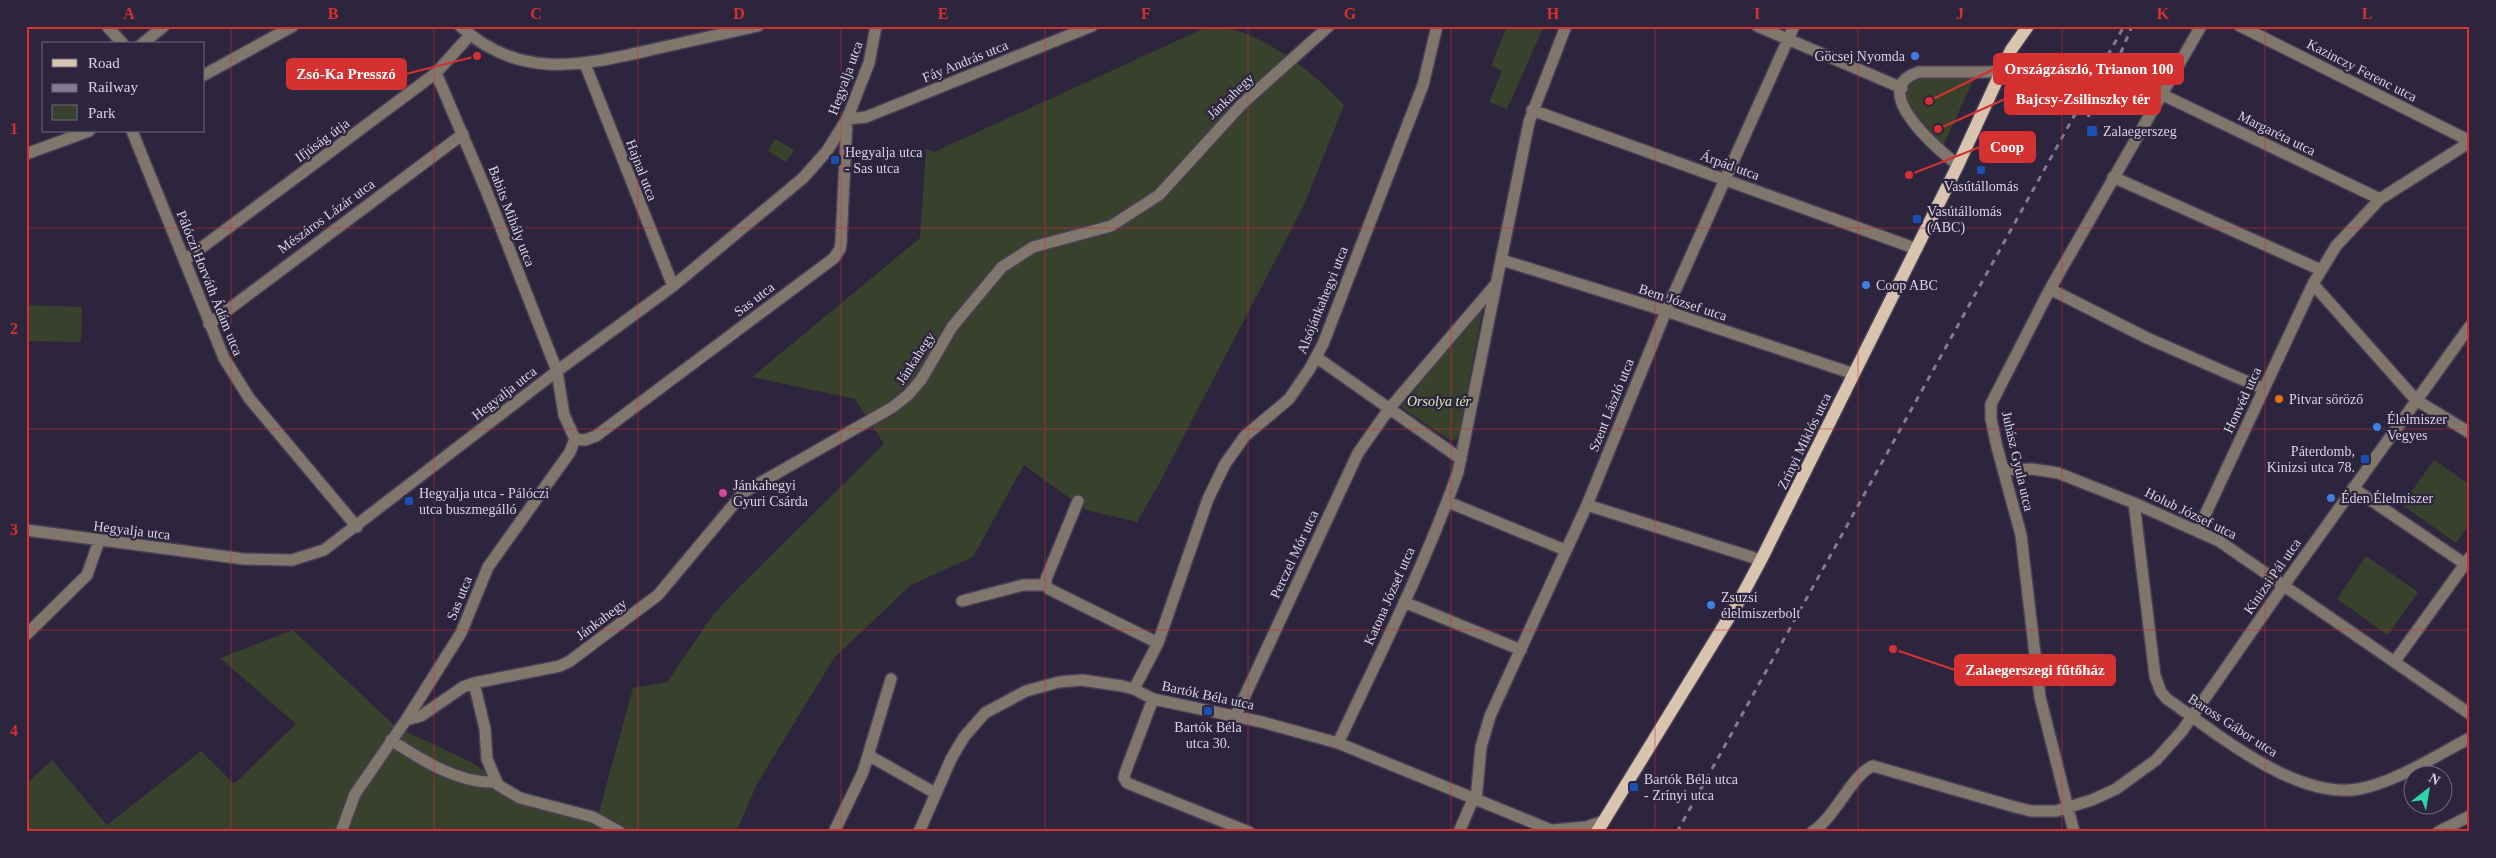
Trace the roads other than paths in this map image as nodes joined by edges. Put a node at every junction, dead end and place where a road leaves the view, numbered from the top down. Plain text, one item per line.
1 (107, 26) edge
2 (164, 26) edge
3 (293, 26) edge
4 (460, 26) edge
5 (758, 26) edge
6 (876, 26) edge
7 (1092, 26) edge
8 (1330, 26) edge
9 (1437, 26) edge
10 (1566, 26) edge
11 (1757, 26) edge
12 (1794, 26) edge
13 (2028, 26) edge
14 (2201, 26) edge
15 (2240, 26) edge
16 (470, 35) junction
17 (1787, 39) junction
18 (121, 42) edge
19 (144, 42) edge
20 (586, 64) junction
21 (2001, 72) junction
22 (436, 73) junction
23 (205, 74) edge
24 (1902, 88) junction
25 (2161, 94) junction
26 (1532, 110) junction
27 (847, 119) junction
28 (86, 132) edge
29 (132, 132) edge
30 (463, 134) junction
31 (2470, 141) edge
32 (26, 154) edge
33 (1958, 165) junction
34 (2113, 177) junction
35 (1726, 180) junction
36 (2380, 199) junction
37 (1917, 249) junction
38 (185, 260) junction
39 (1502, 260) junction
40 (2321, 270) junction
41 (1496, 284) junction
42 (2313, 284) junction
43 (673, 286) junction
44 (2050, 289) junction
45 (1666, 311) junction
46 (208, 324) junction
47 (2470, 326) edge
48 (1316, 357) junction
49 (557, 372) junction
50 (1854, 374) junction
51 (2264, 389) junction
52 (2416, 400) junction
53 (1389, 409) junction
54 (2470, 433) edge
55 (575, 439) junction
56 (1461, 459) junction
57 (2004, 470) junction
58 (2353, 488) junction
59 (1078, 501) dead end
60 (1448, 502) junction
61 (2134, 503) junction
62 (1587, 505) junction
63 (356, 527) junction
64 (26, 530) edge
65 (2198, 530) junction
66 (99, 541) junction
67 (1565, 550) junction
68 (1761, 560) junction
69 (2467, 561) edge
70 (1046, 585) junction
71 (2284, 585) junction
72 (962, 600) dead end
73 (1404, 602) junction
74 (26, 635) edge
75 (1158, 643) junction
76 (1520, 650) junction
77 (2395, 661) junction
78 (891, 679) dead end
79 (474, 683) junction
80 (1134, 689) junction
81 (1154, 700) junction
82 (2470, 714) edge
83 (2192, 716) junction
84 (1235, 717) junction
85 (406, 720) junction
86 (2470, 738) edge
87 (391, 740) junction
88 (1338, 743) junction
89 (868, 755) junction
90 (495, 782) junction
91 (935, 793) junction
92 (1474, 799) junction
93 (2068, 807) junction
94 (2470, 816) edge
95 (1601, 826) edge
96 (1554, 831) edge
97 (341, 832) edge
98 (620, 832) edge
99 (834, 832) edge
100 (919, 832) edge
101 (1249, 832) edge
102 (1459, 832) edge
103 (1812, 832) edge
104 (2074, 832) edge
105 (2438, 832) edge

1 - 18 street
2 - 19 street
3 - 23 street
4 - 16 street
5 - 20 street
6 - 27 street, Hegyalja utca
7 - 27 street, Fáy András utca
8 - 79 street, Jánkahegy
9 - 48 street, Alsójánkahegyi utca
10 - 26 street
11 - 17 street
12 - 17 street, Szent László utca
13 - 21 main road, Zrínyi Miklós utca
14 - 25 street, Juhász Gyula utca
15 - 31 street, Kazinczy Ferenc utca
16 - 20 street
16 - 22 street, Ifjúság útja
17 - 24 street
17 - 35 street, Szent László utca
20 - 43 street, Hajnal utca
21 - 24 street
21 - 33 main road, Zrínyi Miklós utca
22 - 30 street, Babits Mihály utca
22 - 38 street, Ifjúság útja
24 - 33 street
25 - 34 street, Juhász Gyula utca
25 - 36 street, Margaréta utca
26 - 35 street, Árpád utca
26 - 39 street
27 - 43 street, Hegyalja utca
27 - 55 street, Sas utca
28 - 32 street
29 - 38 street, Pálóczi Horváth Ádám utca
30 - 46 street, Mészáros Lázár utca
30 - 49 street, Babits Mihály utca
31 - 36 street, Honvéd utca
33 - 37 main road, Zrínyi Miklós utca
34 - 40 street
34 - 44 street, Juhász Gyula utca
35 - 37 street, Árpád utca
35 - 45 street, Szent László utca
36 - 40 street, Honvéd utca
37 - 50 main road, Zrínyi Miklós utca
38 - 46 street, Pálóczi Horváth Ádám utca
39 - 41 street
39 - 45 street, Bem József utca
40 - 42 street, Honvéd utca
41 - 53 street
41 - 56 street
42 - 51 street, Honvéd utca
42 - 52 street
43 - 49 street, Hegyalja utca
44 - 51 street
44 - 57 street, Juhász Gyula utca
45 - 50 street, Bem József utca
45 - 62 street, Szent László utca
46 - 63 street, Pálóczi Horváth Ádám utca
47 - 52 street, Kinizsi Pál utca
48 - 53 street
48 - 75 street, Alsójánkahegyi utca
49 - 55 street
49 - 63 street, Hegyalja utca
50 - 68 main road, Zrínyi Miklós utca
51 - 65 street, Honvéd utca
52 - 54 street
52 - 58 street, Kinizsi Pál utca
53 - 56 street
53 - 84 street, Perczel Mór utca
55 - 85 street, Sas utca
56 - 60 street, Katona József utca
57 - 61 street, Holub József utca
57 - 93 street, Juhász Gyula utca
58 - 69 street
58 - 71 street, Kinizsi Pál utca
59 - 70 street
60 - 67 street
60 - 73 street, Katona József utca
61 - 65 street, Holub József utca
61 - 83 street, Baross Gábor utca
62 - 67 street, Szent László utca
62 - 68 street
63 - 66 street, Hegyalja utca
64 - 66 street, Hegyalja utca
65 - 71 street, Holub József utca
66 - 74 street
67 - 76 street, Szent László utca
68 - 95 main road, Zrínyi Miklós utca
69 - 77 street
70 - 72 street
70 - 75 street
71 - 77 street, Holub József utca
71 - 83 street, Kinizsi Pál utca
73 - 76 street
73 - 88 street, Katona József utca
75 - 80 street, Alsójánkahegyi utca
76 - 92 street, Szent László utca
77 - 82 street, Holub József utca
78 - 89 street
79 - 85 street, Jánkahegy
79 - 90 street
80 - 81 street, Bartók Béla utca
80 - 91 street, Bartók Béla utca
81 - 84 street, Bartók Béla utca
81 - 101 street
83 - 86 street, Baross Gábor utca
83 - 93 street, Kinizsi Pál utca
84 - 88 street, Bartók Béla utca
85 - 87 street, Sas utca
87 - 90 street
87 - 97 street, Sas utca
88 - 92 street, Bartók Béla utca
89 - 91 street
89 - 99 street
90 - 98 street
91 - 100 street, Bartók Béla utca
92 - 96 street, Bartók Béla utca
92 - 102 street, Szent László utca
93 - 103 street, Kinizsi Pál utca
93 - 104 street, Juhász Gyula utca
94 - 105 street
95 - 96 street

